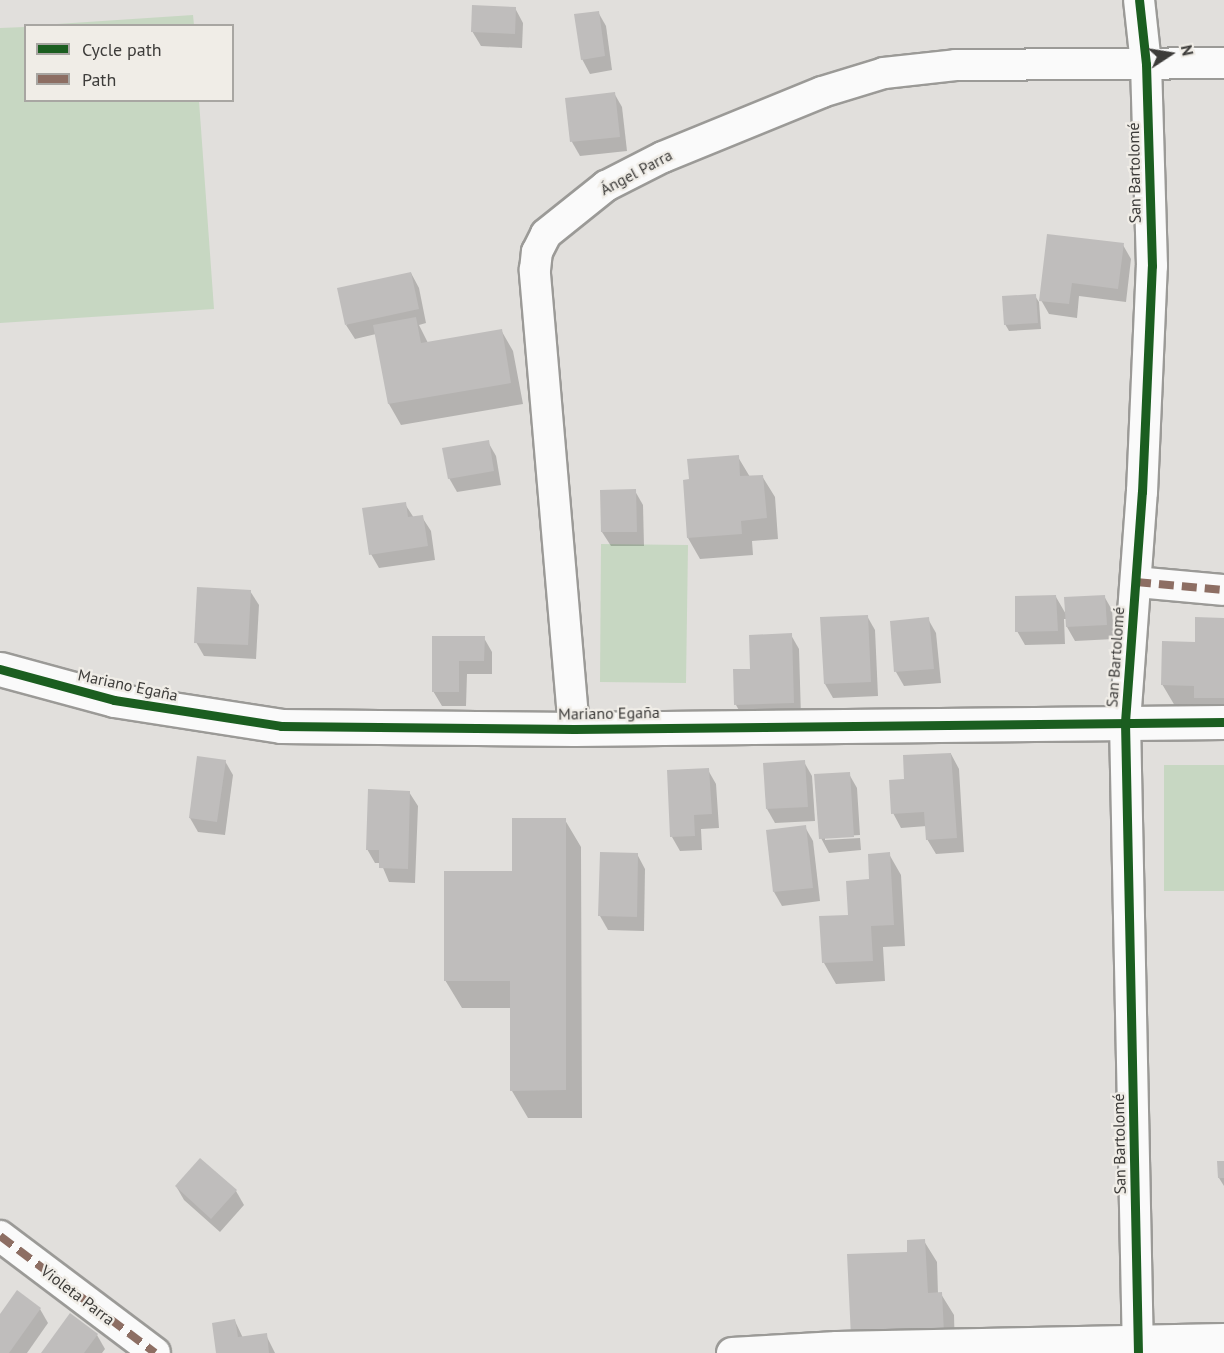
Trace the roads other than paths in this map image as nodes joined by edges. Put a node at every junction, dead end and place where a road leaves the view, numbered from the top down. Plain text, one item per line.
1 (1140, 0) edge
2 (1224, 63) edge
3 (1146, 64) junction
4 (1136, 582) junction
5 (1224, 590) edge
6 (0, 669) edge
7 (1125, 722) junction
8 (1224, 722) edge
9 (574, 729) junction
10 (0, 1236) edge
11 (1224, 1339) edge
12 (1138, 1346) edge
13 (155, 1353) edge
14 (732, 1353) edge

1 - 3 street, San Bartolomé
2 - 3 street, Ángel Parra
3 - 4 street, San Bartolomé
3 - 9 street, Ángel Parra
4 - 5 street
4 - 7 street, San Bartolomé
6 - 9 street, Mariano Egaña
7 - 8 street, Mariano Egaña
7 - 9 street, Mariano Egaña
7 - 12 street, San Bartolomé
10 - 13 street, Violeta Parra
11 - 12 street
12 - 14 street

